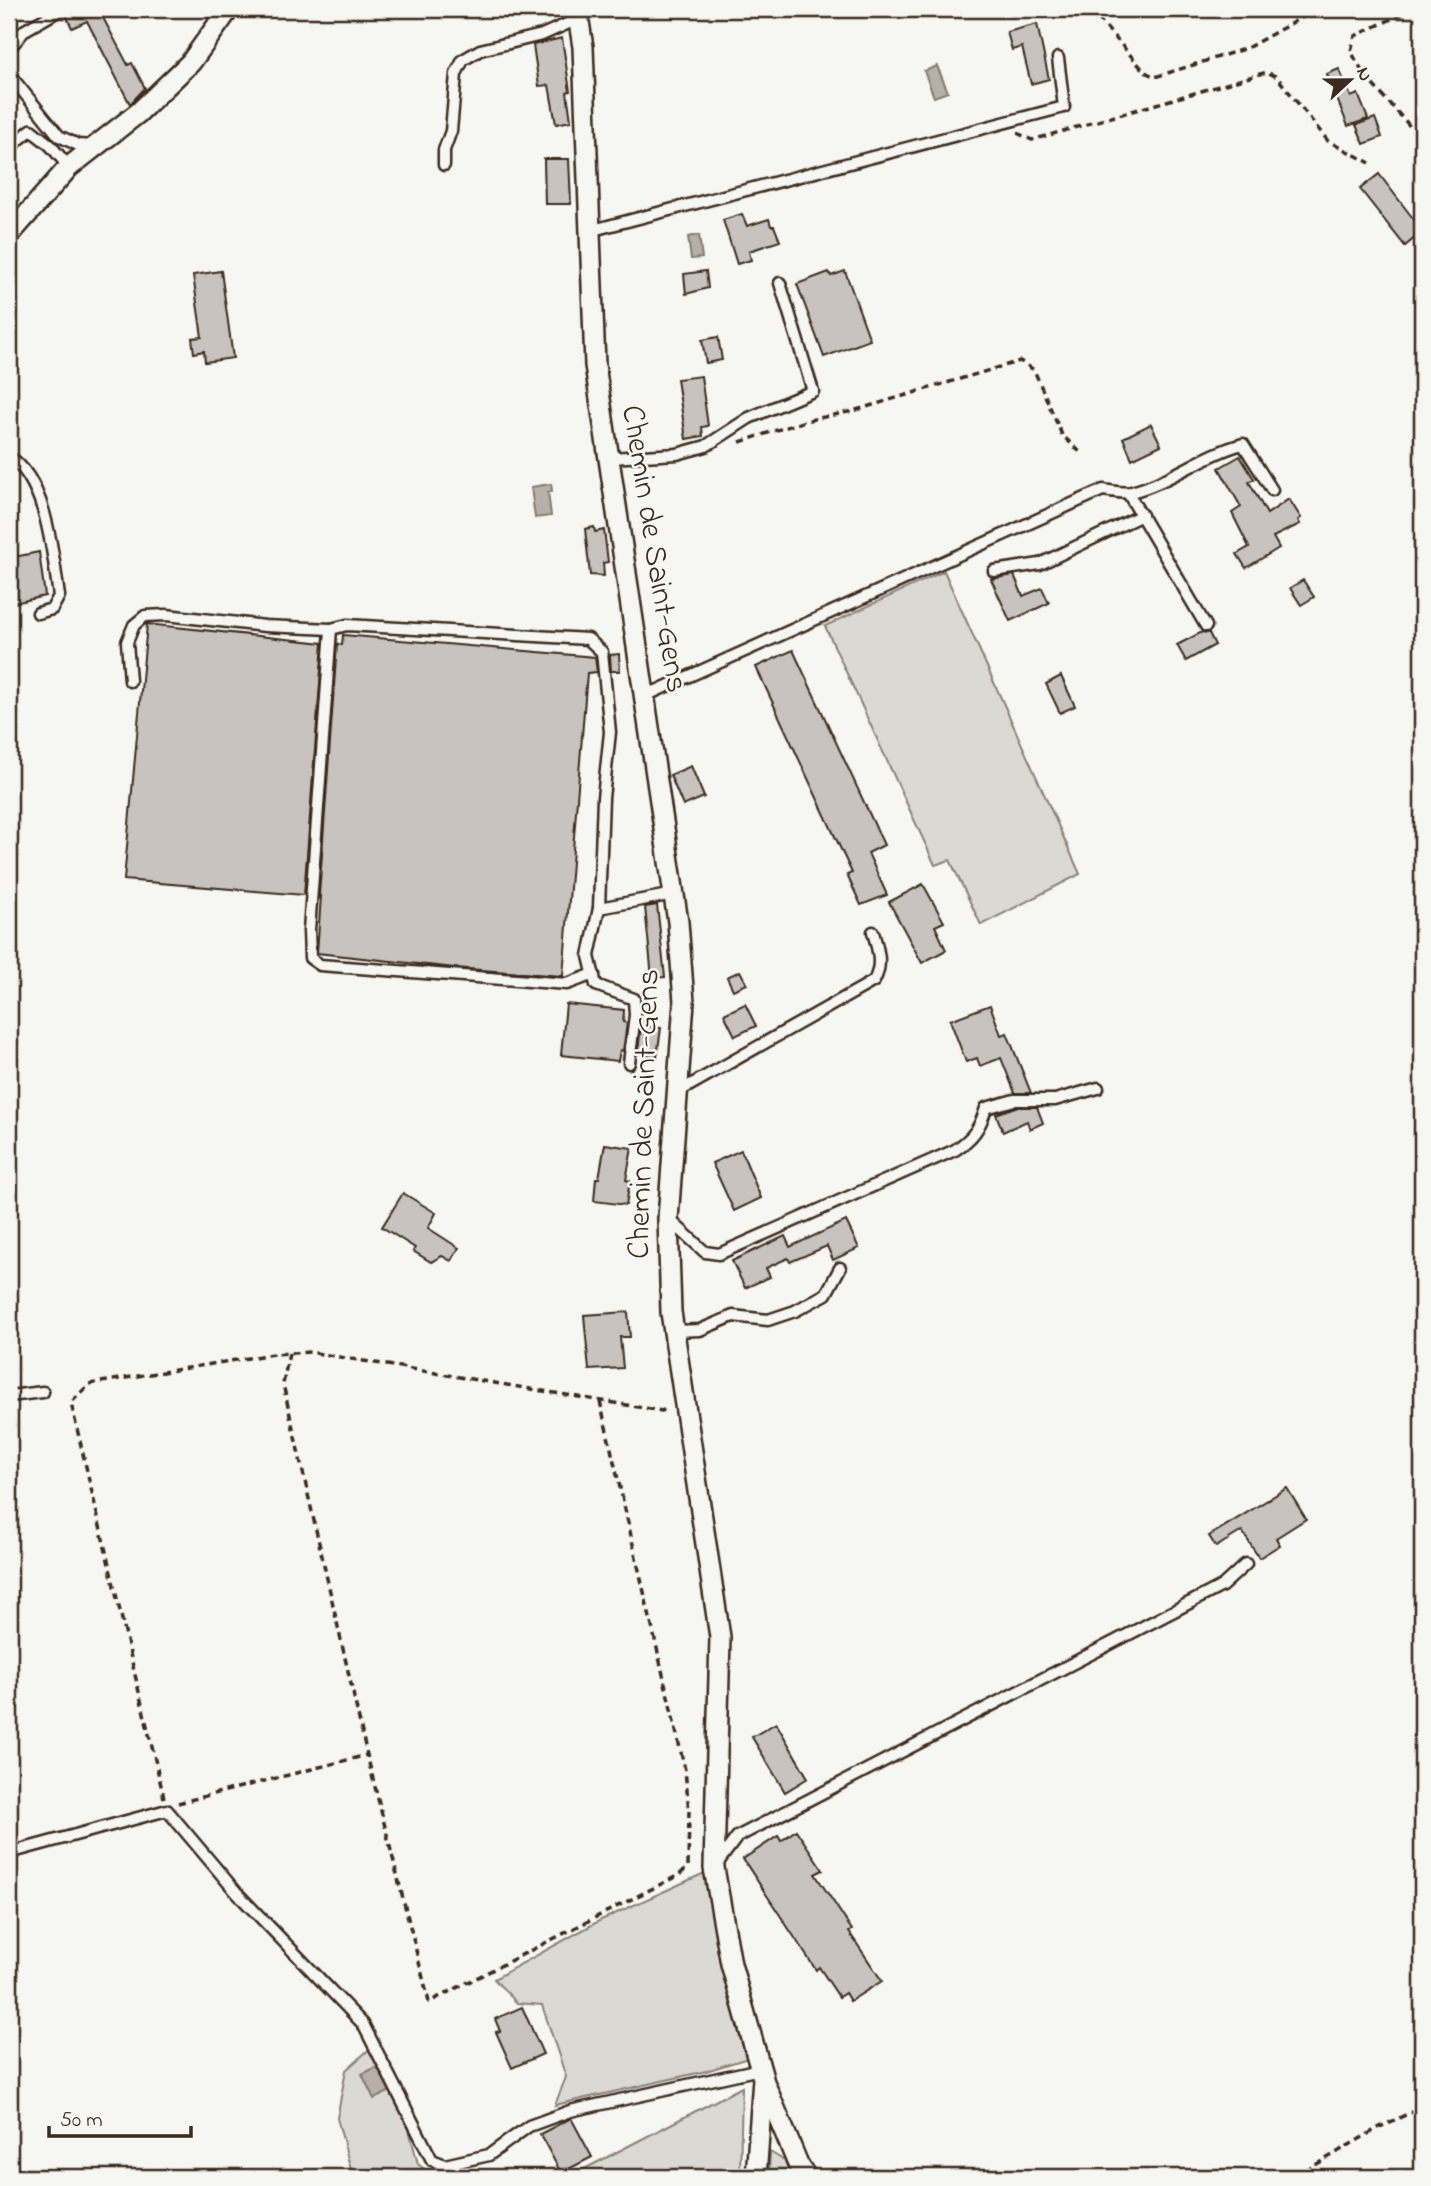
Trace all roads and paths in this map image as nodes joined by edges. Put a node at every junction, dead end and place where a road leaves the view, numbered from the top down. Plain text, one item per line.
1 (229, 9) edge
2 (1090, 9) edge
3 (1310, 9) edge
4 (1413, 9) edge
5 (60, 10) edge
6 (578, 14) edge
7 (9, 50) edge
8 (1058, 58) dead end
9 (9, 75) edge
10 (1004, 123) junction
11 (1422, 144) edge
12 (96, 146) junction
13 (9, 148) edge
14 (1370, 163) dead end
15 (444, 165) dead end
16 (69, 167) junction
17 (589, 232) junction
18 (9, 235) edge
19 (780, 283) dead end
20 (706, 446) junction
21 (1080, 452) dead end
22 (9, 457) edge
23 (610, 458) junction
24 (1272, 490) dead end
25 (1128, 493) junction
26 (1142, 514) junction
27 (994, 571) dead end
28 (38, 613) dead end
29 (1206, 626) dead end
30 (331, 629) junction
31 (130, 681) dead end
32 (645, 696) junction
33 (674, 894) junction
34 (599, 908) junction
35 (873, 932) dead end
36 (594, 974) junction
37 (629, 1063) dead end
38 (1098, 1088) dead end
39 (678, 1092) junction
40 (668, 1219) junction
41 (840, 1268) dead end
42 (674, 1331) junction
43 (289, 1353) junction
44 (43, 1392) dead end
45 (9, 1395) edge
46 (684, 1399) junction
47 (600, 1401) junction
48 (1246, 1564) dead end
49 (367, 1755) junction
50 (167, 1810) junction
51 (9, 1853) edge
52 (714, 1868) junction
53 (761, 2073) junction
54 (1422, 2107) edge
55 (756, 2177) edge
56 (806, 2177) edge
57 (1295, 2177) edge

1 - 12 street
2 - 3 path
4 - 11 path
5 - 7 lane
6 - 15 lane
6 - 17 street, Chemin de Saint-Gens
8 - 10 lane
9 - 12 lane
10 - 14 path
10 - 17 lane
12 - 16 street
13 - 16 lane
16 - 18 street
17 - 23 street, Chemin de Saint-Gens
19 - 20 lane
20 - 21 path
20 - 23 lane
22 - 28 lane
23 - 32 street, Chemin de Saint-Gens
24 - 25 lane
25 - 26 lane
25 - 32 lane
26 - 27 lane
26 - 29 lane
30 - 31 lane
30 - 34 lane
30 - 36 lane
32 - 33 street, Chemin de Saint-Gens
33 - 34 lane
33 - 39 street, Chemin de Saint-Gens
34 - 36 lane
35 - 39 lane
36 - 37 lane
38 - 40 lane
39 - 40 street, Chemin de Saint-Gens
40 - 42 street, Chemin de Saint-Gens
41 - 42 lane
42 - 46 street, Chemin de Saint-Gens
43 - 47 path
43 - 49 path
43 - 50 path
44 - 45 lane
46 - 47 path
46 - 52 street, Chemin de Saint-Gens
47 - 49 path
48 - 52 lane
49 - 50 path
50 - 51 lane
50 - 53 lane
52 - 53 street, Chemin de Saint-Gens
53 - 55 street, Chemin de Saint-Gens
53 - 56 street
54 - 57 path

